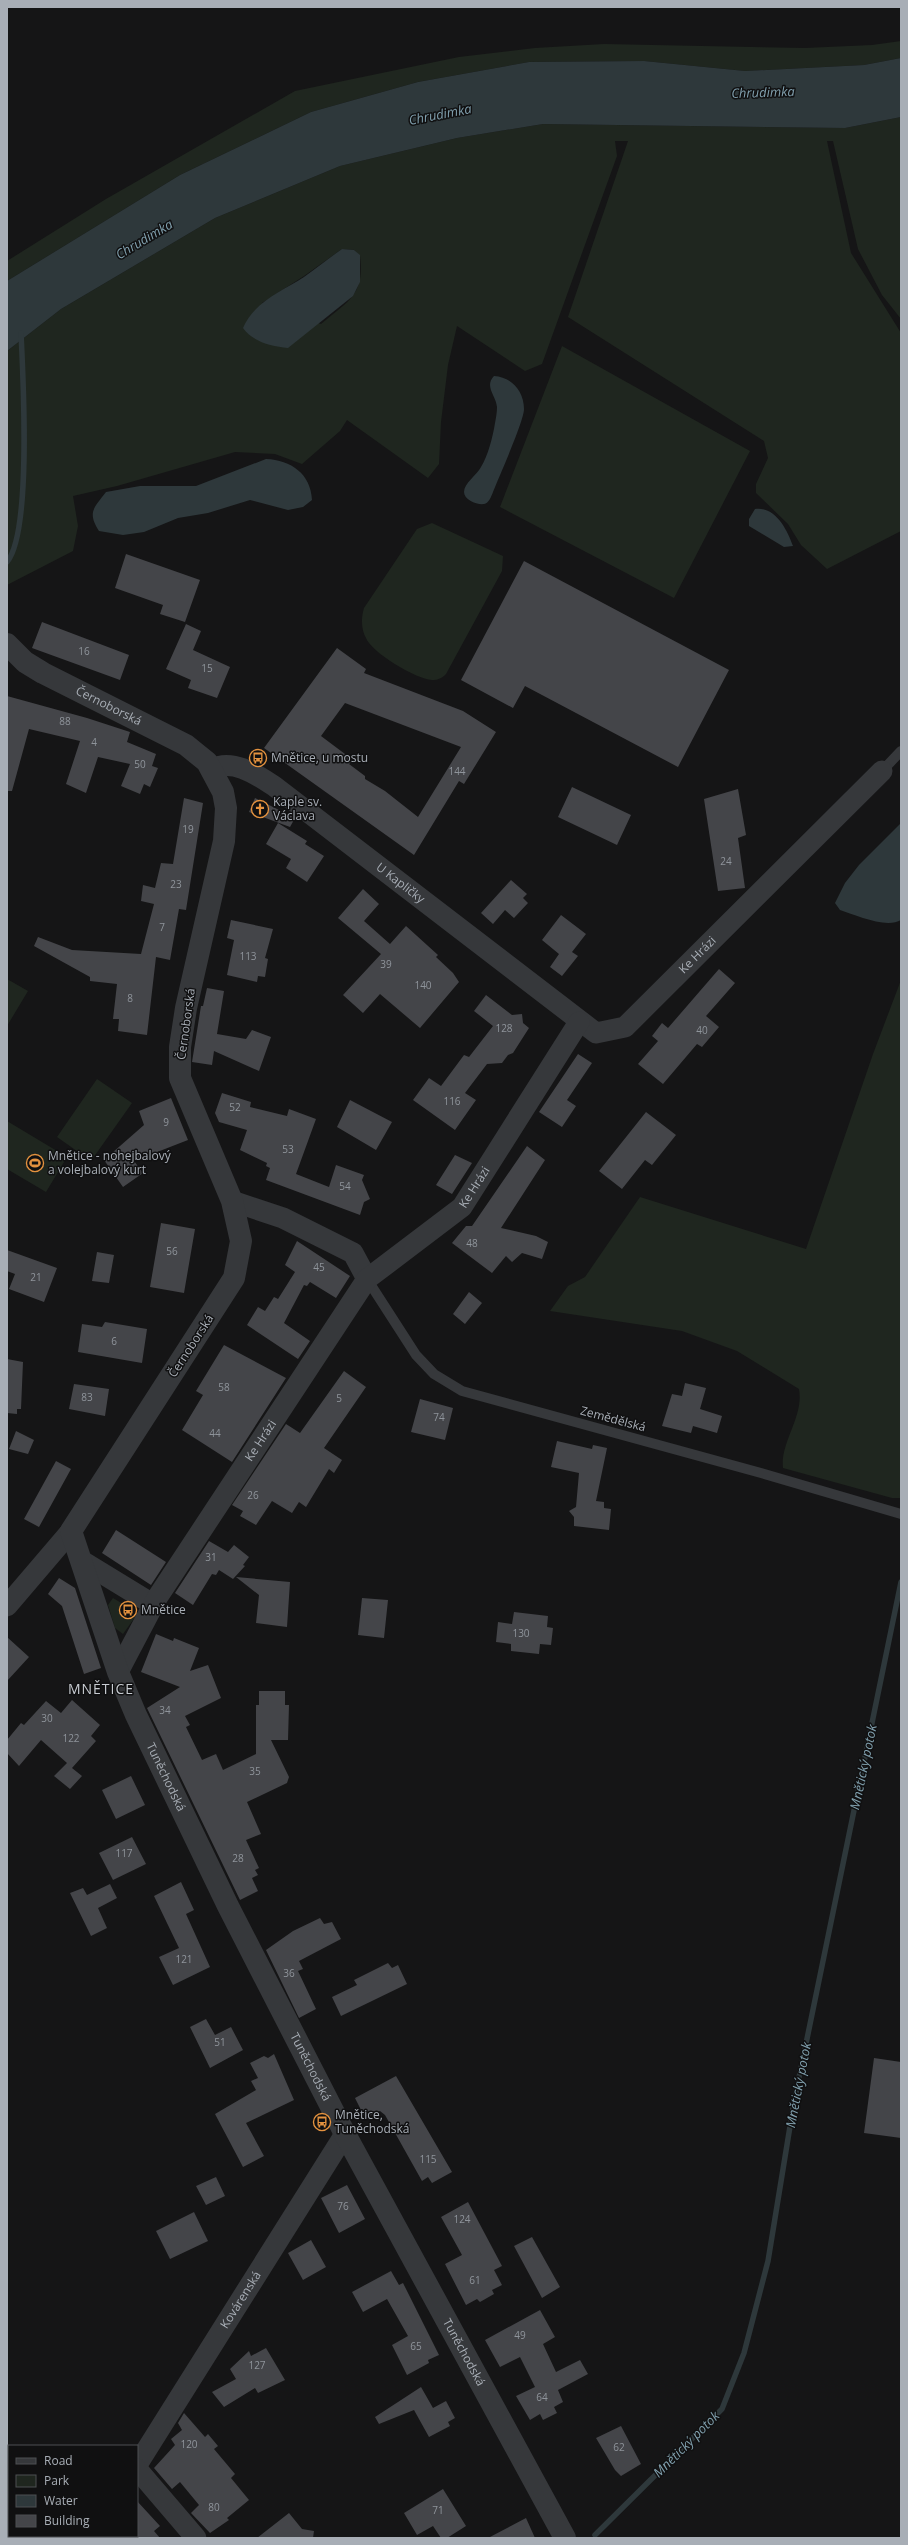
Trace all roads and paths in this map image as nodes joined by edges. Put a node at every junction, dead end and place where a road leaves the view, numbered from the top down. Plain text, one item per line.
1 (7, 644) edge
2 (901, 751) edge
3 (212, 769) junction
4 (882, 771) joint
5 (579, 1022) junction
6 (232, 1201) junction
7 (367, 1279) junction
8 (901, 1514) edge
9 (71, 1531) junction
10 (82, 1561) junction
11 (154, 1605) junction
12 (7, 1606) edge
13 (118, 1672) junction
14 (345, 2134) junction
15 (138, 2463) edge
16 (138, 2469) edge
17 (196, 2538) edge
18 (565, 2538) edge

1 - 3 street, Černoborská
2 - 4 lane
3 - 5 street, U Kapličky
3 - 6 street, Černoborská
4 - 5 street, Ke Hrázi
5 - 7 street, Ke Hrázi
6 - 7 street
6 - 9 street, Černoborská
7 - 8 lane, Zemědělská
7 - 11 street, Ke Hrázi
9 - 10 street
9 - 12 street
10 - 11 street
10 - 13 street
11 - 13 street, Ke Hrázi
13 - 14 street, Tuněchodská
14 - 15 street, Kovárenská
14 - 18 street, Tuněchodská
16 - 17 street

